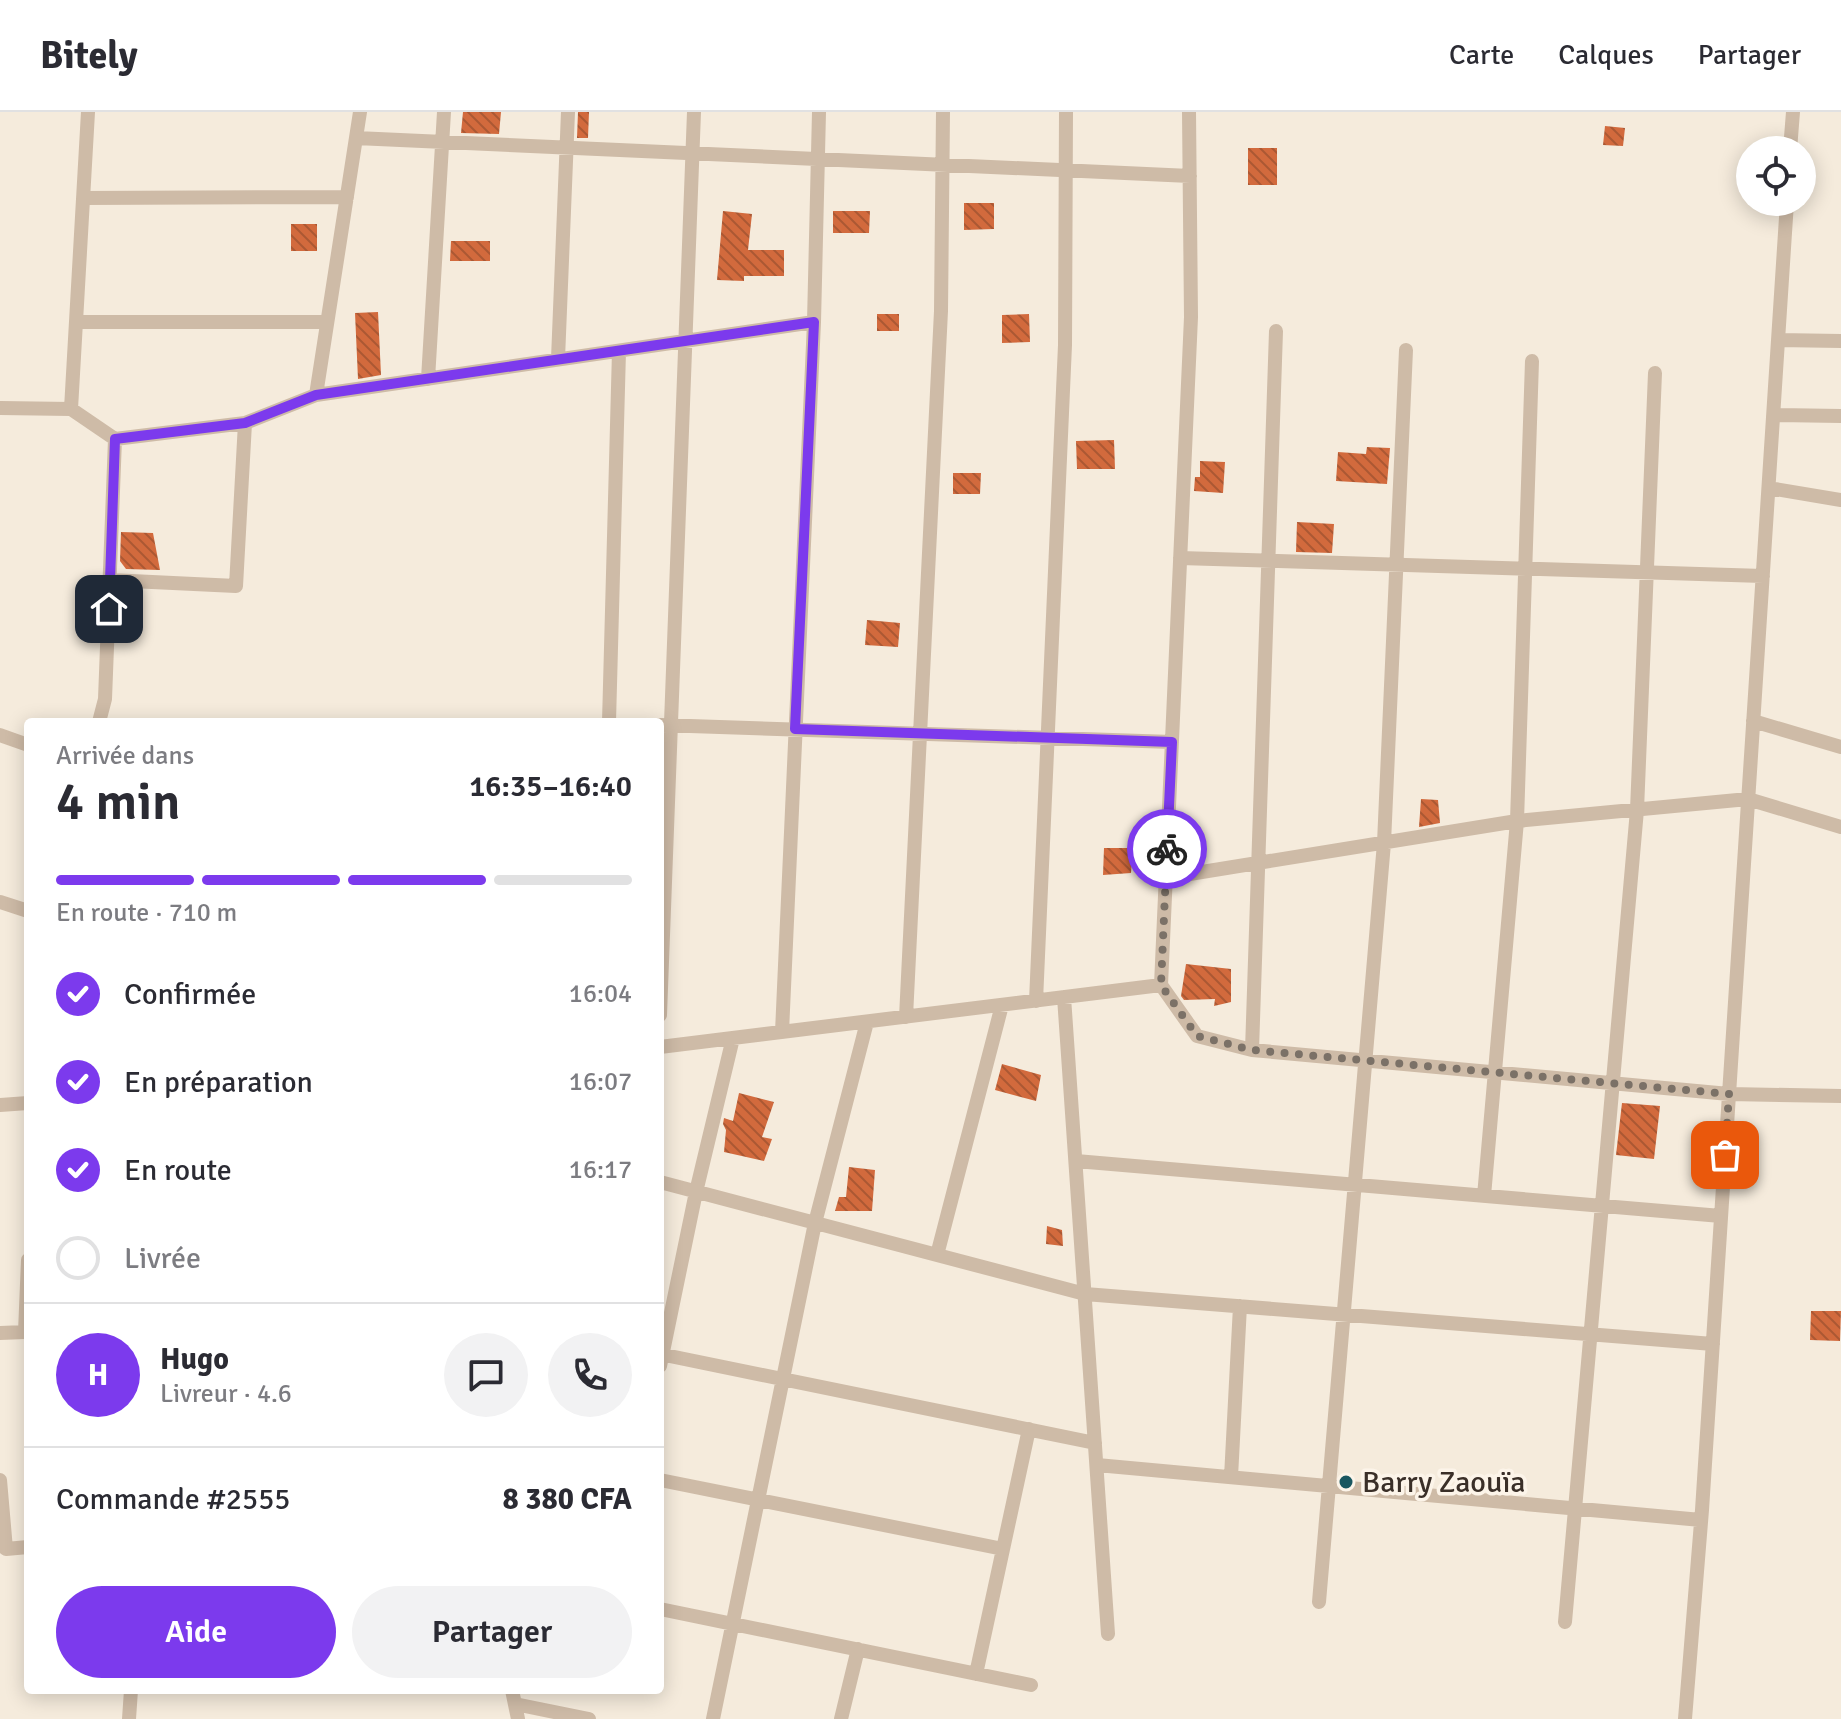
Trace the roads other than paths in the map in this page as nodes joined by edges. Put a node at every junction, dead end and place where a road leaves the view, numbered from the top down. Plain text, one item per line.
1 (88, 112) edge
2 (360, 112) edge
3 (444, 112) edge
4 (568, 112) edge
5 (694, 112) edge
6 (819, 112) edge
7 (943, 112) edge
8 (1066, 112) edge
9 (1189, 112) edge
10 (1793, 112) edge
11 (1791, 136) edge
12 (356, 138) junction
13 (442, 142) junction
14 (567, 148) junction
15 (692, 154) junction
16 (818, 159) junction
17 (942, 165) junction
18 (1066, 171) junction
19 (1190, 176) junction
20 (347, 197) junction
21 (83, 198) junction
22 (1786, 216) edge
23 (76, 322) junction
24 (327, 322) junction
25 (814, 322) junction
26 (1276, 331) dead end
27 (1778, 340) junction
28 (684, 341) junction
29 (1841, 341) edge
30 (1406, 350) dead end
31 (619, 351) junction
32 (558, 359) junction
33 (1532, 361) dead end
34 (1655, 373) dead end
35 (428, 379) junction
36 (316, 395) junction
37 (0, 408) edge
38 (71, 409) junction
39 (1773, 415) junction
40 (1841, 416) edge
41 (245, 423) junction
42 (115, 439) junction
43 (1769, 488) junction
44 (1841, 500) edge
45 (1180, 558) junction
46 (1268, 561) junction
47 (1396, 565) junction
48 (1525, 569) junction
49 (1647, 572) junction
50 (1763, 576) junction
51 (110, 580) junction
52 (100, 718) edge
53 (609, 718) edge
54 (1753, 721) junction
55 (665, 725) edge
56 (795, 729) junction
57 (920, 734) junction
58 (0, 735) edge
59 (1048, 738) junction
60 (1172, 742) junction
61 (24, 744) edge
62 (1841, 747) edge
63 (664, 783) edge
64 (1748, 799) junction
65 (1637, 810) junction
66 (1517, 821) junction
67 (1841, 827) edge
68 (1384, 843) junction
69 (1258, 863) junction
70 (1165, 878) junction
71 (0, 902) edge
72 (24, 910) edge
73 (1161, 985) junction
74 (1064, 997) junction
75 (1036, 1001) junction
76 (1002, 1005) junction
77 (906, 1017) junction
78 (867, 1022) junction
79 (782, 1032) junction
80 (733, 1038) junction
81 (664, 1047) edge
82 (1252, 1050) junction
83 (1365, 1060) junction
84 (1495, 1072) junction
85 (1613, 1083) junction
86 (1729, 1094) junction
87 (1841, 1096) edge
88 (24, 1103) edge
89 (0, 1105) edge
90 (1076, 1161) junction
91 (664, 1183) edge
92 (1354, 1185) junction
93 (696, 1192) junction
94 (1484, 1196) junction
95 (1602, 1206) junction
96 (1721, 1216) junction
97 (815, 1223) junction
98 (937, 1255) junction
99 (1085, 1294) junction
100 (1240, 1306) junction
101 (1343, 1314) junction
102 (24, 1332) edge
103 (0, 1333) edge
104 (1591, 1334) junction
105 (664, 1344) edge
106 (1713, 1344) junction
107 (664, 1359) edge
108 (783, 1379) junction
109 (1029, 1429) junction
110 (1095, 1443) junction
111 (1097, 1465) junction
112 (1231, 1477) junction
113 (0, 1480) edge
114 (664, 1481) edge
115 (1329, 1486) junction
116 (758, 1500) junction
117 (1575, 1509) junction
118 (1701, 1520) junction
119 (24, 1547) edge
120 (1003, 1549) junction
121 (1319, 1602) dead end
122 (664, 1610) edge
123 (1565, 1622) dead end
124 (733, 1624) junction
125 (1108, 1634) dead end
126 (858, 1649) junction
127 (976, 1674) junction
128 (1031, 1685) dead end
129 (131, 1694) edge
130 (514, 1697) edge
131 (129, 1719) edge
132 (518, 1719) edge
133 (589, 1719) edge
134 (713, 1719) edge
135 (841, 1719) edge
136 (1685, 1719) edge

1 - 21 street
2 - 12 street
3 - 13 street
4 - 14 street
5 - 15 street
6 - 16 street
7 - 17 street
8 - 18 street
9 - 19 street
10 - 11 street
12 - 13 street
12 - 20 street
13 - 14 street
13 - 35 street
14 - 15 street
14 - 32 street
15 - 16 street
15 - 28 street
16 - 17 street
16 - 25 street
17 - 18 street
17 - 57 street
18 - 19 street
18 - 59 street
19 - 45 street
20 - 21 street
20 - 24 street
21 - 23 street
22 - 27 street
23 - 24 street
23 - 38 street
24 - 36 street
25 - 28 street
25 - 56 street
26 - 46 street
27 - 29 street
27 - 39 street
28 - 31 street
28 - 55 street
30 - 47 street
31 - 32 street
31 - 53 street
32 - 35 street
33 - 48 street
34 - 49 street
35 - 36 street
36 - 41 street
37 - 38 street
38 - 42 street
39 - 40 street
39 - 43 street
41 - 42 street
41 - 51 street
42 - 51 street
43 - 44 street
43 - 50 street
45 - 46 street
45 - 60 street
46 - 47 street
46 - 69 street
47 - 48 street
47 - 68 street
48 - 49 street
48 - 66 street
49 - 50 street
49 - 65 street
50 - 54 street
51 - 52 street
54 - 62 street
54 - 64 street
55 - 56 street
55 - 63 street
56 - 57 street
56 - 79 street
57 - 59 street
57 - 77 street
58 - 61 street
59 - 60 street
59 - 75 street
60 - 70 street
64 - 65 street
64 - 67 street
64 - 86 street
65 - 66 street
65 - 85 street
66 - 68 street
66 - 84 street
68 - 69 street
68 - 83 street
69 - 70 street
69 - 82 street
70 - 73 street
71 - 72 street
73 - 74 street
73 - 82 street
74 - 75 street
74 - 90 street
75 - 76 street
76 - 77 street
76 - 98 street
77 - 78 street
78 - 79 street
78 - 97 street
79 - 80 street
80 - 81 street
80 - 93 street
82 - 83 street
83 - 84 street
83 - 92 street
84 - 85 street
84 - 94 street
85 - 86 street
85 - 95 street
86 - 87 street
86 - 96 street
88 - 89 street
90 - 92 street
90 - 99 street
91 - 93 street
92 - 94 street
92 - 101 street
93 - 97 street
93 - 105 street
94 - 95 street
95 - 96 street
95 - 104 street
96 - 106 street
97 - 98 street
97 - 108 street
98 - 99 street
99 - 100 street
99 - 110 street
100 - 101 street
100 - 112 street
101 - 104 street
101 - 115 street
102 - 103 street
104 - 106 street
104 - 117 street
106 - 118 street
107 - 108 street
108 - 109 street
108 - 116 street
109 - 110 street
109 - 120 street
110 - 111 street
111 - 112 street
111 - 125 street
112 - 115 street
113 - 119 street
114 - 116 street
115 - 117 street
115 - 121 street
116 - 120 street
116 - 124 street
117 - 118 street
117 - 123 street
118 - 136 street
120 - 127 street
122 - 124 street
124 - 126 street
124 - 134 street
126 - 127 street
126 - 135 street
127 - 128 street
129 - 131 street
130 - 132 street
130 - 133 street

